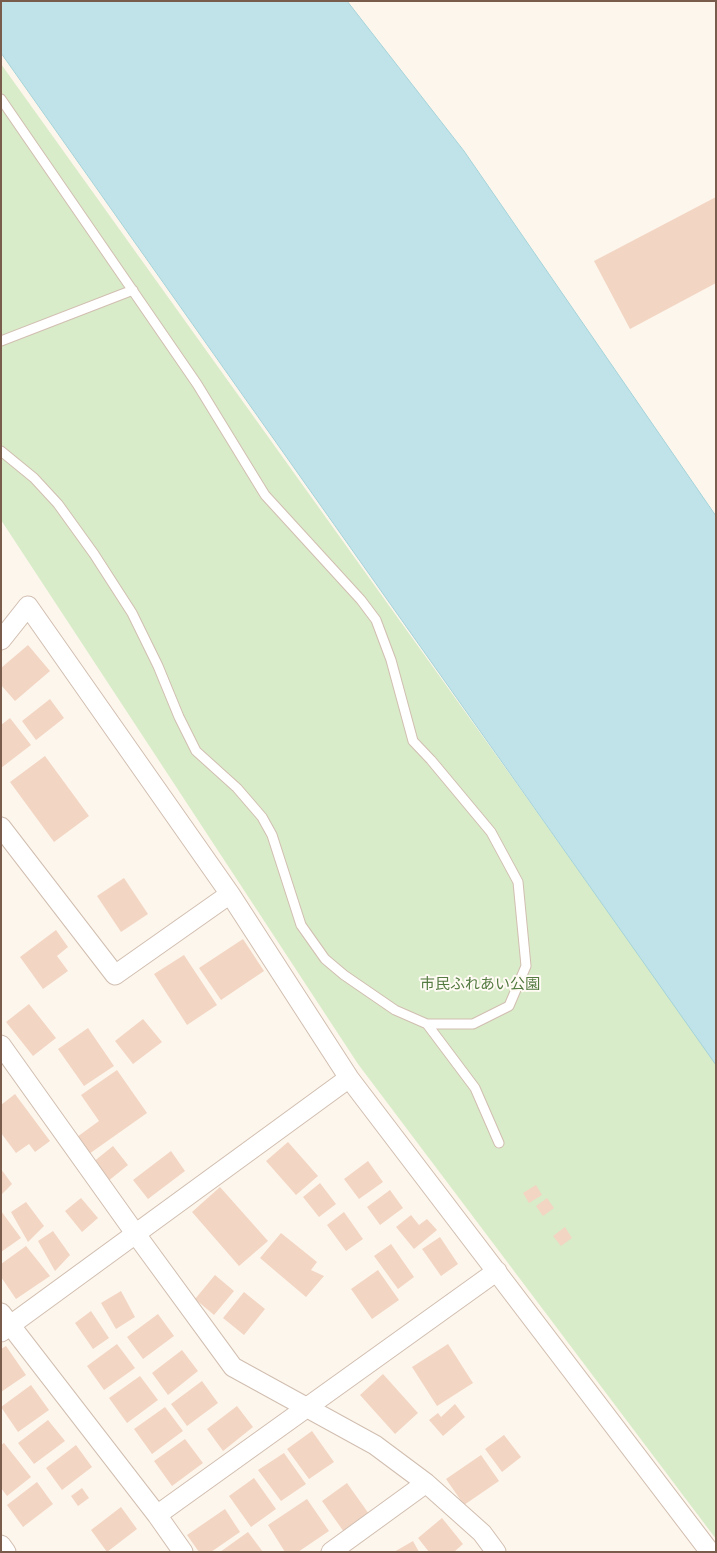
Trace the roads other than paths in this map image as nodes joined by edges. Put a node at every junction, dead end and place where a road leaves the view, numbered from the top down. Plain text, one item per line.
1 (1, 99) edge
2 (133, 290) junction
3 (1, 341) edge
4 (1, 451) edge
5 (1, 640) edge
6 (1, 827) edge
7 (230, 894) junction
8 (427, 1024) junction
9 (1, 1045) edge
10 (349, 1078) junction
11 (499, 1143) dead end
12 (136, 1233) junction
13 (497, 1271) junction
14 (4, 1323) edge
15 (307, 1406) junction
16 (426, 1483) junction
17 (157, 1515) junction
18 (1, 1544) edge
19 (6, 1552) edge
20 (183, 1552) edge
21 (332, 1552) edge
22 (496, 1552) edge
23 (710, 1552) edge

1 - 2 lane
2 - 3 lane
2 - 8 lane
4 - 8 lane
5 - 7 street
6 - 7 street
7 - 10 street
8 - 11 lane
9 - 12 street
10 - 12 street
10 - 13 street
12 - 14 street
12 - 15 street
13 - 15 street
13 - 23 street
14 - 17 street
15 - 16 street
15 - 17 street
16 - 21 street
16 - 22 street
17 - 20 street
18 - 19 street

